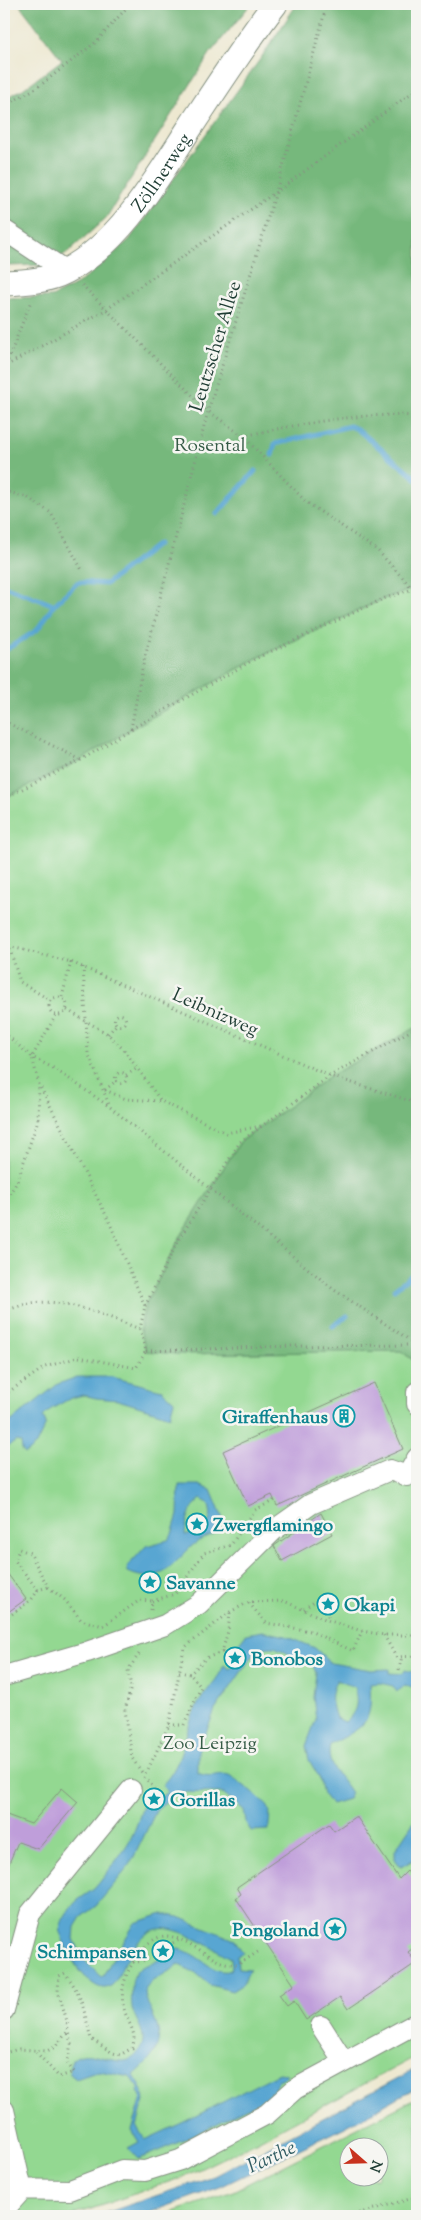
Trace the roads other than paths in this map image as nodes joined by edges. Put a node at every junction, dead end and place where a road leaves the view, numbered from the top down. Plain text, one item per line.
1 (275, 4) edge
2 (4, 230) edge
3 (66, 271) junction
4 (4, 283) edge
5 (417, 1392) edge
6 (417, 1404) edge
7 (417, 1458) edge
8 (412, 1481) edge
9 (4, 1676) edge
10 (138, 1784) road end
11 (4, 2010) edge
12 (417, 2023) edge
13 (321, 2026) dead end
14 (344, 2062) junction
15 (4, 2110) edge
16 (13, 2189) edge
17 (4, 2210) edge

1 - 3 main road, Zöllnerweg
2 - 3 lane
3 - 4 main road, Zöllnerweg
5 - 6 lane
7 - 8 lane
8 - 9 lane
10 - 11 lane
12 - 14 lane
13 - 14 lane
14 - 16 lane
15 - 16 lane
16 - 17 lane

